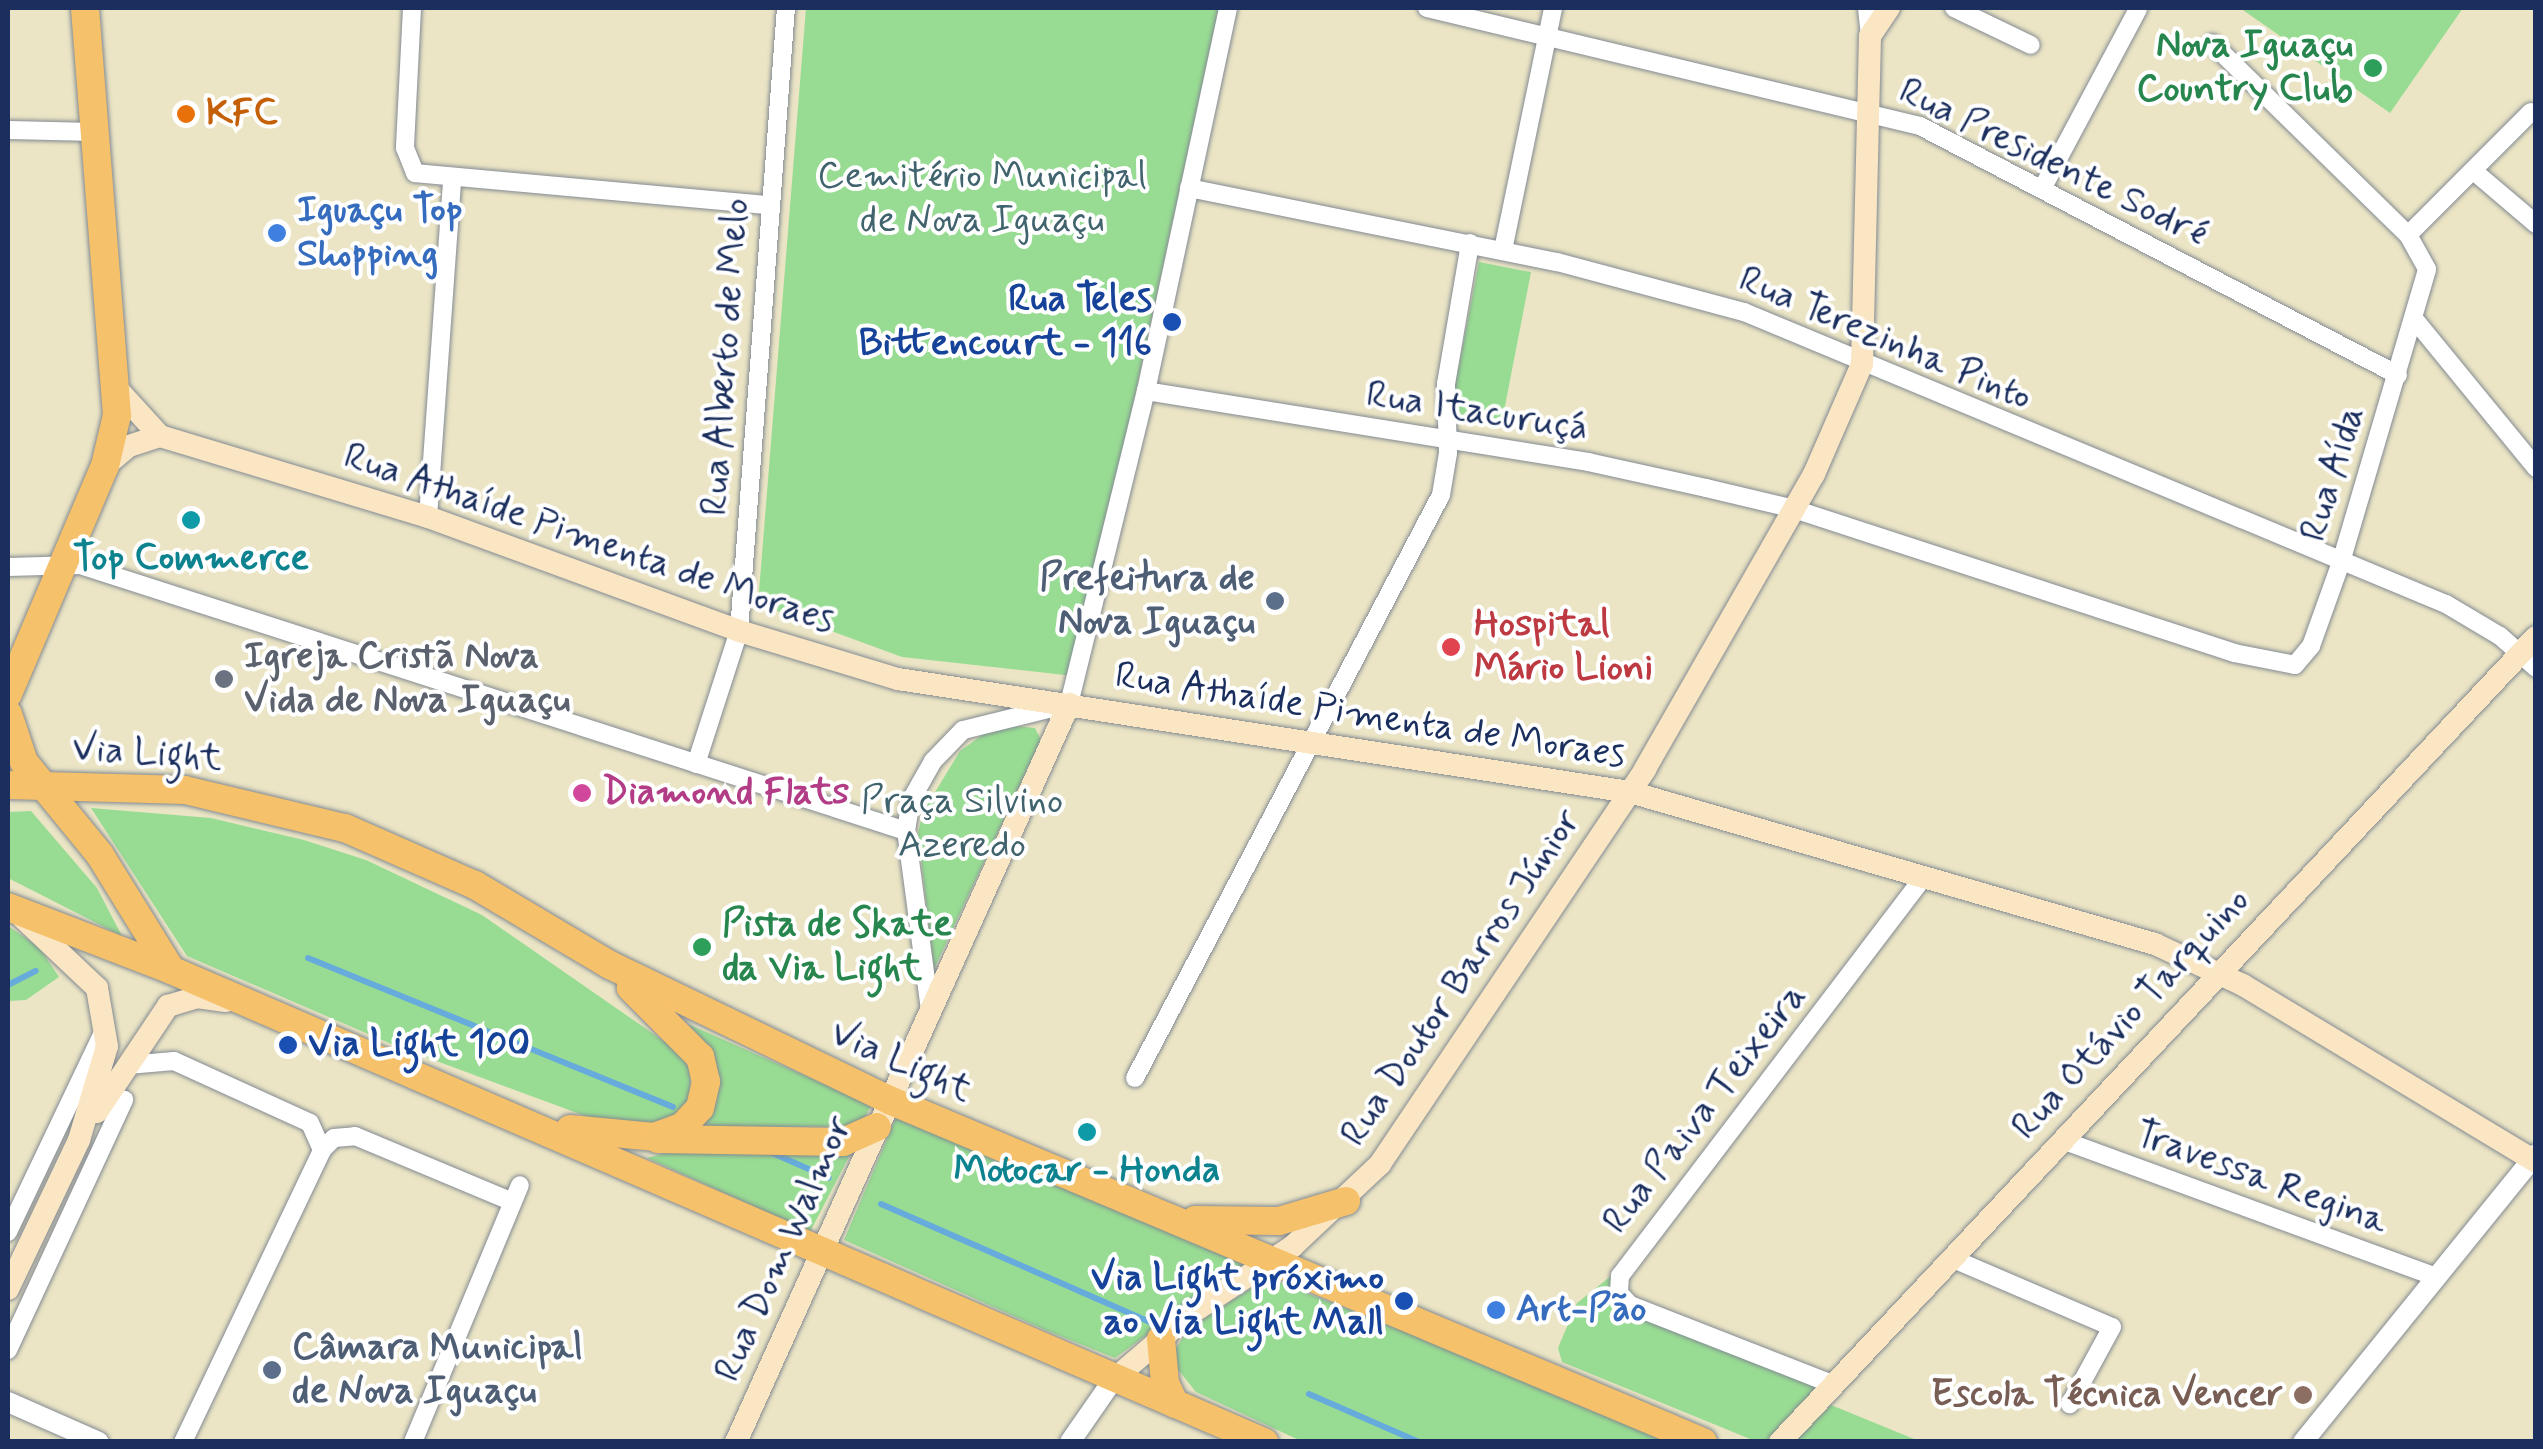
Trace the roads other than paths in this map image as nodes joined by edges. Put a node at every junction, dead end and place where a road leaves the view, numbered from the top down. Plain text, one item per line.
1 (85, 8) edge
2 (412, 8) edge
3 (786, 8) edge
4 (1228, 8) edge
5 (1427, 8) edge
6 (1553, 8) edge
7 (1867, 8) edge
8 (1888, 8) edge
9 (1954, 8) edge
10 (2138, 9) edge
11 (1548, 34) junction
12 (1870, 36) junction
13 (2212, 43) dead end
14 (2031, 45) dead end
15 (1872, 110) junction
16 (2531, 112) dead end
17 (8, 130) edge
18 (96, 132) junction
19 (2476, 173) junction
20 (452, 179) junction
21 (1190, 188) junction
22 (2042, 189) junction
23 (769, 205) junction
24 (2536, 224) edge
25 (2408, 235) junction
26 (1470, 243) junction
27 (1503, 250) junction
28 (2415, 320) junction
29 (1862, 364) junction
30 (2398, 375) junction
31 (119, 391) junction
32 (1146, 391) junction
33 (160, 436) junction
34 (1448, 439) junction
35 (105, 466) junction
36 (2536, 468) edge
37 (1794, 510) junction
38 (428, 517) junction
39 (2341, 562) junction
40 (63, 564) junction
41 (8, 567) edge
42 (739, 631) junction
43 (2536, 636) edge
44 (2311, 646) joint
45 (2527, 661) edge
46 (8, 694) edge
47 (1069, 704) junction
48 (8, 714) edge
49 (1310, 738) junction
50 (696, 764) junction
51 (41, 784) junction
52 (8, 785) edge
53 (1630, 792) junction
54 (906, 831) junction
55 (1924, 878) junction
56 (10, 907) edge
57 (588, 952) junction
58 (171, 970) junction
59 (2220, 972) junction
60 (248, 1006) junction
61 (930, 1011) junction
62 (107, 1036) junction
63 (128, 1065) junction
64 (1136, 1078) dead end
65 (124, 1100) dead end
66 (471, 1100) junction
67 (889, 1100) junction
68 (877, 1127) junction
69 (641, 1138) junction
70 (78, 1140) junction
71 (2062, 1140) junction
72 (322, 1150) junction
73 (2534, 1158) edge
74 (1346, 1201) junction
75 (1172, 1217) junction
76 (8, 1232) edge
77 (821, 1250) junction
78 (1950, 1258) junction
79 (1273, 1267) junction
80 (2437, 1277) junction
81 (8, 1289) edge
82 (1161, 1339) junction
83 (8, 1350) edge
84 (1113, 1380) junction
85 (1832, 1384) junction
86 (8, 1402) edge
87 (1175, 1404) junction
88 (2070, 1404) dead end
89 (1699, 1440) edge
90 (99, 1442) edge
91 (183, 1442) edge
92 (412, 1442) edge
93 (736, 1442) edge
94 (1070, 1442) edge
95 (1264, 1442) edge
96 (1780, 1442) edge
97 (2303, 1442) edge

1 - 18 main road
2 - 20 street
3 - 23 street, Rua Alberto de Melo
4 - 21 street
5 - 11 street, Rua Presidente Sodré
6 - 11 street
7 - 12 street
8 - 12 main road
9 - 14 street
10 - 22 street
11 - 15 street, Rua Presidente Sodré
11 - 27 street
12 - 15 main road, Rua Doutor Barros Júnior
13 - 25 street
15 - 22 street, Rua Presidente Sodré
15 - 29 main road, Rua Doutor Barros Júnior
16 - 19 street
17 - 18 street
18 - 31 main road
19 - 24 street
19 - 25 street
20 - 23 street
20 - 38 street
21 - 26 street, Rua Terezinha Pinto
21 - 32 street
22 - 30 street, Rua Presidente Sodré
23 - 42 street, Rua Alberto de Melo
25 - 28 street, Rua Aída
26 - 27 street, Rua Terezinha Pinto
26 - 34 street
27 - 29 street, Rua Terezinha Pinto
28 - 30 street, Rua Aída
28 - 36 street
29 - 37 main road, Rua Doutor Barros Júnior
29 - 39 street, Rua Terezinha Pinto
30 - 39 street, Rua Aída
31 - 33 main road
31 - 35 main road
32 - 34 street, Rua Itacuruçá
32 - 47 street
33 - 35 main road
33 - 38 main road, Rua Athaíde Pimenta de Moraes
34 - 37 street, Rua Itacuruçá
34 - 49 street
35 - 40 main road
37 - 44 street, Rua Itacuruçá
37 - 53 main road, Rua Doutor Barros Júnior
38 - 42 main road, Rua Athaíde Pimenta de Moraes
39 - 44 street, Rua Aída
39 - 45 street, Rua Terezinha Pinto
40 - 41 street
40 - 46 main road
40 - 50 street
42 - 47 main road, Rua Athaíde Pimenta de Moraes
42 - 50 street, Rua Alberto de Melo
43 - 45 main road, Rua Otávio Tarquino
45 - 59 main road, Rua Otávio Tarquino
47 - 49 main road, Rua Athaíde Pimenta de Moraes
47 - 54 street
47 - 61 main road, Rua Dom Walmor
48 - 51 main road
49 - 53 main road, Rua Athaíde Pimenta de Moraes
49 - 64 street
50 - 54 street
51 - 52 main road, Via Light
51 - 57 main road, Via Light
51 - 58 main road
53 - 55 main road, Rua Athaíde Pimenta de Moraes
53 - 74 main road, Rua Doutor Barros Júnior
54 - 61 street
55 - 59 main road, Rua Athaíde Pimenta de Moraes
55 - 85 street, Rua Paiva Teixeira
56 - 58 main road
56 - 62 main road
57 - 67 main road, Via Light
57 - 69 main road
58 - 60 main road
59 - 71 main road, Rua Otávio Tarquino
59 - 73 main road, Rua Athaíde Pimenta de Moraes
60 - 63 main road
60 - 66 main road
61 - 67 main road, Rua Dom Walmor
62 - 70 main road
62 - 76 street
63 - 70 main road
63 - 72 street
65 - 83 street
66 - 69 main road
66 - 77 main road
67 - 68 main road, Rua Dom Walmor
67 - 75 main road, Via Light
68 - 69 main road
68 - 77 main road, Rua Dom Walmor
70 - 81 main road
71 - 78 main road, Rua Otávio Tarquino
71 - 80 street, Travessa Regina
72 - 91 street
72 - 92 street
73 - 80 street
74 - 75 main road
74 - 79 main road, Rua Doutor Barros Júnior
75 - 79 main road, Via Light
77 - 84 main road
77 - 93 main road, Rua Dom Walmor
78 - 85 main road, Rua Otávio Tarquino
78 - 88 street
79 - 82 main road, Rua Doutor Barros Júnior
79 - 89 main road, Via Light
80 - 97 street
82 - 84 main road, Rua Doutor Barros Júnior
82 - 87 main road
84 - 87 main road
84 - 94 street, Rua Doutor Barros Júnior
85 - 96 main road, Rua Otávio Tarquino
86 - 90 street
87 - 95 main road

